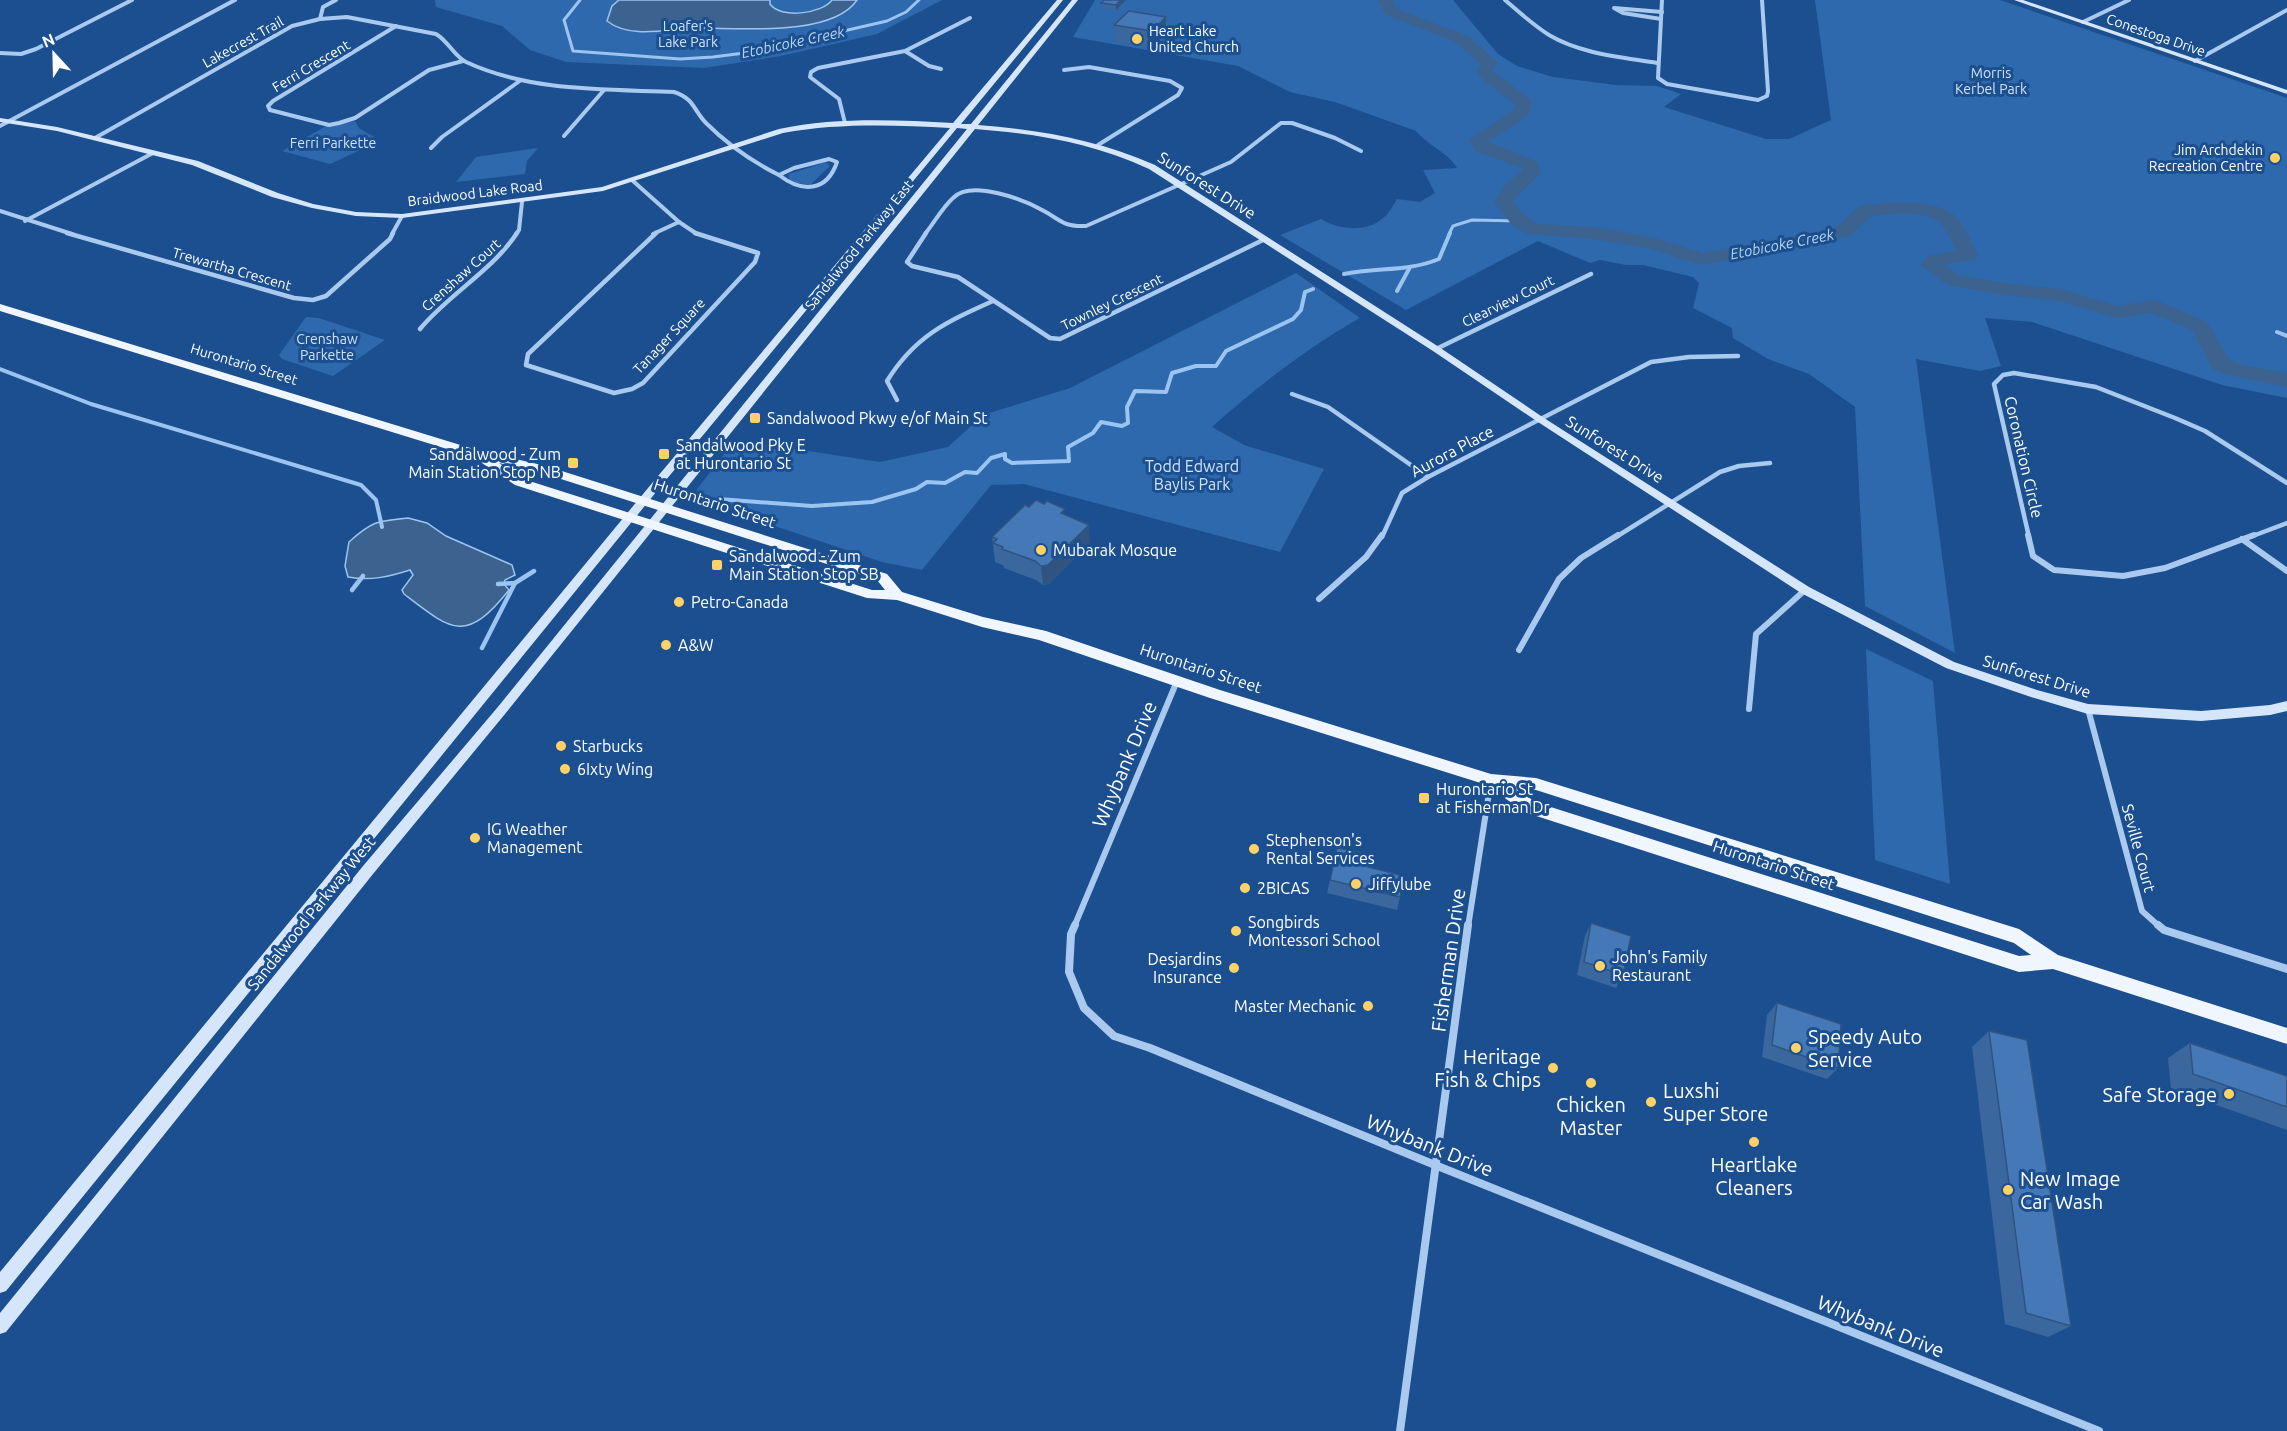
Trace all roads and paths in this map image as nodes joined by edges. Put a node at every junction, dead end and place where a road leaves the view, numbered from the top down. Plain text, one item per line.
1 (132, 0) edge
2 (235, 0) edge
3 (336, 0) edge
4 (1060, 0) edge
5 (1075, 0) edge
6 (1505, 0) edge
7 (1662, 0) edge
8 (1762, 0) edge
9 (2017, 0) edge
10 (2128, 0) edge
11 (2287, 10) edge
12 (1662, 12) junction
13 (970, 18) dead end
14 (320, 19) junction
15 (1661, 19) junction
16 (2083, 22) junction
17 (396, 26) junction
18 (905, 51) junction
19 (0, 53) edge
20 (463, 61) junction
21 (2196, 61) junction
22 (1657, 63) junction
23 (941, 69) dead end
24 (1064, 70) dead end
25 (521, 80) junction
26 (604, 90) junction
27 (2287, 92) edge
28 (0, 120) edge
29 (9, 121) junction
30 (845, 123) junction
31 (0, 126) edge
32 (956, 126) junction
33 (971, 127) junction
34 (564, 136) dead end
35 (95, 138) junction
36 (736, 145) junction
37 (1098, 145) junction
38 (430, 148) dead end
39 (1361, 151) dead end
40 (153, 153) junction
41 (779, 175) junction
42 (633, 181) junction
43 (1178, 184) junction
44 (522, 202) junction
45 (0, 211) edge
46 (402, 216) junction
47 (25, 221) junction
48 (679, 222) junction
49 (1264, 239) junction
50 (1591, 274) dead end
51 (993, 301) junction
52 (0, 307) edge
53 (420, 329) dead end
54 (1436, 349) junction
55 (1738, 356) dead end
56 (1292, 394) dead end
57 (897, 400) dead end
58 (1541, 420) junction
59 (477, 454) junction
60 (1770, 463) dead end
61 (1428, 477) junction
62 (2287, 483) edge
63 (644, 501) junction
64 (1670, 502) junction
65 (665, 508) junction
66 (630, 517) junction
67 (2287, 523) edge
68 (652, 524) junction
69 (2242, 539) junction
70 (2287, 571) edge
71 (1805, 590) junction
72 (897, 595) junction
73 (1319, 599) dead end
74 (1519, 650) dead end
75 (1177, 681) junction
76 (2287, 706) edge
77 (1749, 709) dead end
78 (2088, 709) junction
79 (1491, 780) junction
80 (2053, 961) junction
81 (2287, 969) edge
82 (2287, 1036) edge
83 (1435, 1165) junction
84 (0, 1285) edge
85 (0, 1326) edge
86 (1400, 1431) edge
87 (2099, 1431) edge

1 - 19 street
2 - 29 street
3 - 14 street
4 - 32 main road, Sandalwood Parkway East
5 - 33 main road, Sandalwood Parkway East
6 - 22 street
7 - 12 street
8 - 22 street
9 - 16 main road, Conestoga Drive
10 - 16 street
11 - 21 street
12 - 15 street
12 - 15 street
13 - 18 street
14 - 17 street, Lakecrest Trail
14 - 35 street, Lakecrest Trail
15 - 22 street
16 - 21 main road, Conestoga Drive
17 - 20 street, Lakecrest Trail
17 - 20 street, Ferri Crescent
18 - 23 street
18 - 30 street
20 - 25 street
21 - 27 main road, Conestoga Drive
24 - 37 street
25 - 26 street
25 - 38 street
26 - 34 street
26 - 36 street
28 - 29 main road, Braidwood Lake Road
29 - 31 street
29 - 35 main road, Braidwood Lake Road
30 - 32 main road, Braidwood Lake Road
30 - 36 main road, Braidwood Lake Road
32 - 33 main road, Sunforest Drive
32 - 63 main road, Sandalwood Parkway East
33 - 37 main road, Sunforest Drive
33 - 65 main road, Sandalwood Parkway East
35 - 40 main road, Braidwood Lake Road
36 - 41 street
36 - 42 main road, Braidwood Lake Road
37 - 43 main road, Sunforest Drive
39 - 43 street
40 - 46 main road, Braidwood Lake Road
40 - 47 street
41 - 41 street
42 - 44 main road, Braidwood Lake Road
42 - 48 street, Tanager Square
43 - 49 main road, Sunforest Drive
43 - 51 street, Townley Crescent
44 - 46 main road, Braidwood Lake Road
44 - 53 street, Crenshaw Court
45 - 47 street, Trewartha Crescent
46 - 47 street, Trewartha Crescent
48 - 48 street, Tanager Square
49 - 51 street, Townley Crescent
49 - 54 main road, Sunforest Drive
50 - 54 street, Clearview Court
51 - 57 street
52 - 59 main road, Hurontario Street
54 - 58 main road, Sunforest Drive
55 - 58 street, Aurora Place
56 - 61 street
58 - 61 street, Aurora Place
58 - 64 main road, Sunforest Drive
59 - 63 main road, Hurontario Street
59 - 66 main road, Hurontario Street
60 - 64 street
61 - 73 street, Aurora Place
62 - 69 street, Coronation Circle
63 - 65 main road, Hurontario Street
63 - 66 main road, Sandalwood Parkway East
64 - 71 main road, Sunforest Drive
64 - 74 street
65 - 68 main road, Sandalwood Parkway East
65 - 72 main road, Hurontario Street
66 - 68 main road, Hurontario Street
66 - 84 main road, Sandalwood Parkway West
67 - 69 street, Coronation Circle
68 - 72 main road, Hurontario Street
68 - 85 main road, Sandalwood Parkway West
69 - 70 street
71 - 77 street
71 - 78 main road, Sunforest Drive
72 - 75 main road, Hurontario Street
75 - 79 main road, Hurontario Street
75 - 83 street, Whybank Drive
76 - 78 main road, Sunforest Drive
78 - 81 street, Seville Court
79 - 80 main road, Hurontario Street
79 - 80 main road, Hurontario Street
79 - 83 street, Fisherman Drive
80 - 82 main road, Hurontario Street
83 - 86 street, Fisherman Drive
83 - 87 street, Whybank Drive

